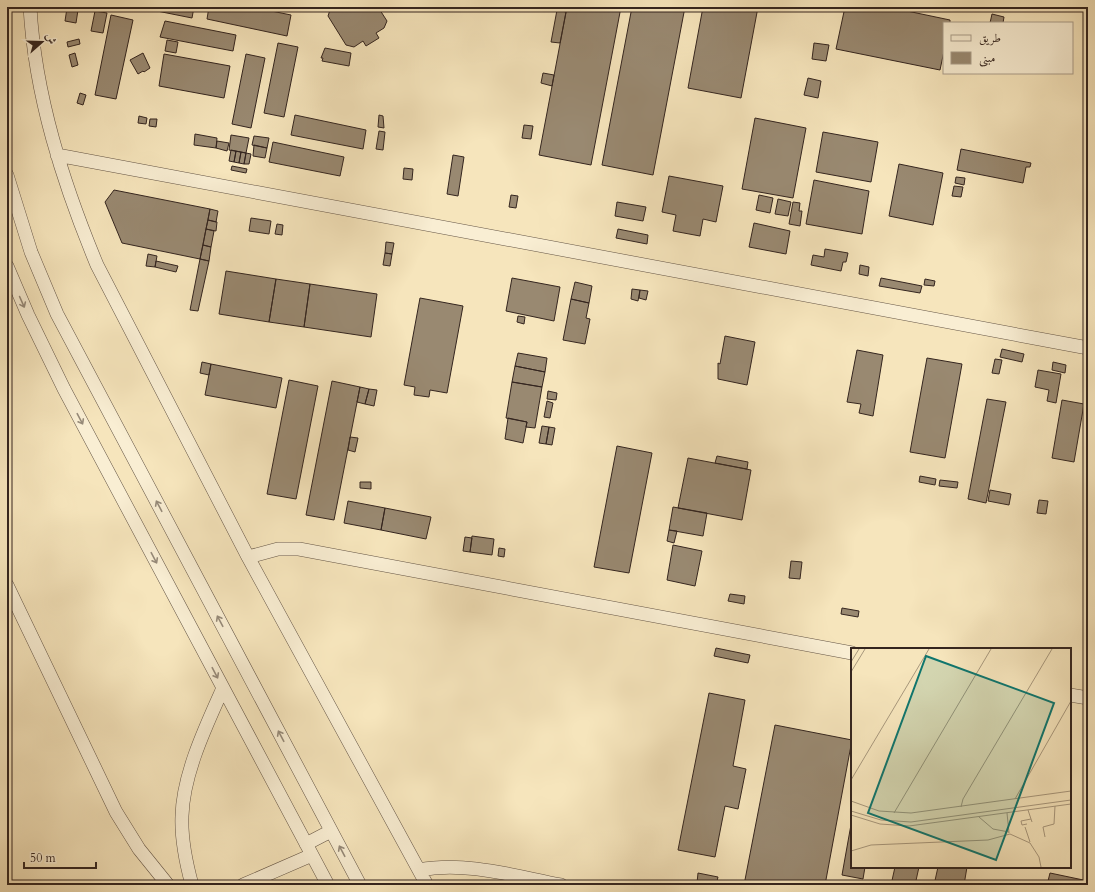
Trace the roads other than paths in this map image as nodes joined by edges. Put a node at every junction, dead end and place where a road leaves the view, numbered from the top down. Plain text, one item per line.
1 (30, 7) edge
2 (57, 155) junction
3 (7, 175) edge
4 (7, 266) edge
5 (1088, 348) edge
6 (248, 557) junction
7 (7, 585) edge
8 (851, 653) edge
9 (223, 688) junction
10 (1071, 694) edge
11 (1088, 698) edge
12 (331, 831) junction
13 (309, 850) junction
14 (419, 870) junction
15 (168, 885) edge
16 (192, 885) edge
17 (243, 885) edge
18 (328, 885) edge
19 (360, 885) edge
20 (427, 885) edge
21 (561, 885) edge

1 - 2 street
2 - 5 street
2 - 6 street
12 -> 3 street
4 -> 9 street
6 - 8 street
6 - 14 street
7 - 15 street
9 - 13 street
9 - 16 street
10 - 11 street
12 - 13 street
19 -> 12 street
13 - 17 street
13 - 18 street
14 - 20 street
14 - 21 street

